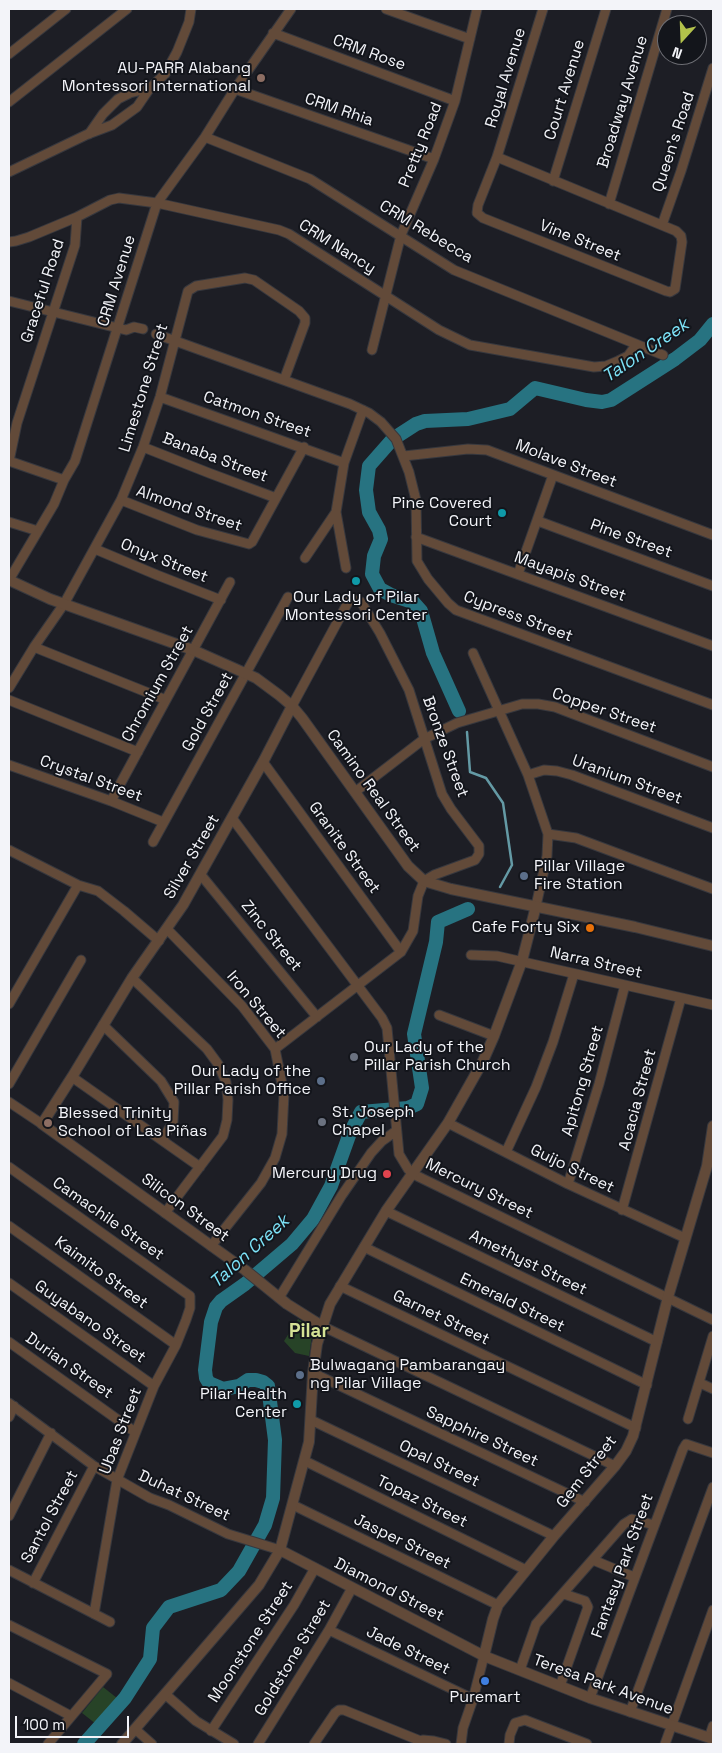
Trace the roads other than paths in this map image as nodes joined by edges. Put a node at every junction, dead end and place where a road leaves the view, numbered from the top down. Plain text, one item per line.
1 (66, 9) edge
2 (127, 9) edge
3 (191, 9) edge
4 (291, 9) edge
5 (386, 9) edge
6 (477, 9) edge
7 (543, 9) edge
8 (606, 9) edge
9 (667, 9) edge
10 (273, 33) junction
11 (470, 39) junction
12 (9, 54) edge
13 (713, 68) edge
14 (150, 88) junction
15 (235, 89) junction
16 (454, 100) junction
17 (9, 102) edge
18 (88, 134) junction
19 (205, 137) junction
20 (497, 157) junction
21 (434, 159) junction
22 (9, 172) edge
23 (553, 181) junction
24 (157, 203) junction
25 (609, 204) junction
26 (477, 212) joint
27 (78, 216) junction
28 (662, 225) junction
29 (400, 234) junction
30 (9, 242) edge
31 (386, 296) junction
32 (9, 301) edge
33 (53, 311) junction
34 (118, 328) junction
35 (143, 329) dead end
36 (156, 334) dead end
37 (174, 340) junction
38 (636, 345) junction
39 (372, 350) dead end
40 (663, 355) dead end
41 (284, 380) junction
42 (160, 397) junction
43 (363, 410) junction
44 (143, 447) junction
45 (304, 447) junction
46 (404, 456) junction
47 (10, 461) edge
48 (344, 463) junction
49 (553, 475) junction
50 (64, 480) junction
51 (276, 498) junction
52 (121, 500) junction
53 (336, 512) junction
54 (538, 521) junction
55 (9, 522) edge
56 (38, 531) junction
57 (713, 535) edge
58 (416, 537) junction
59 (95, 548) junction
60 (305, 558) dead end
61 (346, 568) dead end
62 (518, 574) junction
63 (9, 580) edge
64 (230, 582) dead end
65 (713, 586) edge
66 (288, 597) dead end
67 (221, 600) junction
68 (355, 600) joint
69 (64, 604) junction
70 (713, 646) edge
71 (34, 648) junction
72 (193, 650) junction
73 (474, 653) dead end
74 (246, 674) junction
75 (9, 688) edge
76 (9, 700) edge
77 (166, 700) junction
78 (713, 705) edge
79 (292, 706) junction
80 (500, 710) junction
81 (424, 739) junction
82 (138, 752) junction
83 (263, 762) junction
84 (9, 765) edge
85 (713, 767) edge
86 (528, 775) junction
87 (355, 792) junction
88 (111, 801) junction
89 (232, 818) junction
90 (163, 822) junction
91 (713, 828) edge
92 (548, 834) junction
93 (153, 842) dead end
94 (9, 850) edge
95 (201, 874) junction
96 (424, 881) junction
97 (78, 885) junction
98 (713, 888) edge
99 (536, 906) junction
100 (167, 929) junction
101 (159, 941) junction
102 (713, 946) edge
103 (401, 952) junction
104 (471, 955) dead end
105 (80, 960) dead end
106 (522, 961) junction
107 (574, 974) junction
108 (132, 978) junction
109 (357, 986) junction
110 (625, 986) junction
111 (681, 998) junction
112 (9, 1004) edge
113 (713, 1005) edge
114 (438, 1015) dead end
115 (317, 1016) junction
116 (102, 1025) junction
117 (494, 1036) junction
118 (275, 1048) junction
119 (72, 1077) junction
120 (9, 1084) edge
121 (9, 1102) edge
122 (448, 1123) junction
123 (42, 1124) junction
124 (713, 1126) edge
125 (396, 1131) junction
126 (162, 1140) junction
127 (506, 1152) junction
128 (9, 1167) edge
129 (200, 1167) junction
130 (413, 1174) junction
131 (568, 1184) junction
132 (622, 1210) junction
133 (386, 1211) junction
134 (165, 1213) junction
135 (9, 1226) edge
136 (685, 1238) junction
137 (211, 1246) junction
138 (364, 1247) junction
139 (9, 1283) edge
140 (340, 1286) junction
141 (190, 1296) joint
142 (279, 1298) junction
143 (668, 1298) junction
144 (713, 1320) edge
145 (322, 1326) junction
146 (713, 1336) edge
147 (9, 1342) edge
148 (657, 1342) junction
149 (176, 1345) junction
150 (312, 1373) junction
151 (700, 1383) junction
152 (647, 1385) junction
153 (154, 1386) junction
154 (713, 1389) edge
155 (11, 1405) edge
156 (9, 1417) edge
157 (688, 1419) dead end
158 (311, 1420) junction
159 (636, 1428) junction
160 (135, 1432) junction
161 (51, 1433) junction
162 (713, 1453) edge
163 (305, 1462) junction
164 (94, 1466) junction
165 (616, 1466) junction
166 (117, 1480) junction
167 (713, 1487) edge
168 (585, 1502) junction
169 (292, 1505) junction
170 (9, 1516) edge
171 (654, 1525) junction
172 (554, 1536) junction
173 (280, 1550) junction
174 (593, 1560) junction
175 (315, 1568) junction
176 (9, 1570) edge
177 (526, 1570) junction
178 (634, 1577) junction
179 (33, 1583) junction
180 (352, 1588) junction
181 (564, 1594) junction
182 (498, 1605) junction
183 (713, 1610) edge
184 (94, 1614) junction
185 (110, 1622) dead end
186 (9, 1624) edge
187 (329, 1630) junction
188 (484, 1656) junction
189 (520, 1670) junction
190 (9, 1683) edge
191 (560, 1686) junction
192 (165, 1694) junction
193 (590, 1698) junction
194 (473, 1699) junction
195 (630, 1712) junction
196 (71, 1716) junction
197 (671, 1725) junction
198 (713, 1726) edge
199 (135, 1729) junction
200 (211, 1731) junction
201 (711, 1738) edge
202 (418, 1740) junction
203 (48, 1744) edge
204 (122, 1744) edge
205 (152, 1744) edge
206 (234, 1744) edge
207 (258, 1744) edge
208 (314, 1744) edge
209 (428, 1744) edge
210 (446, 1744) edge
211 (461, 1744) edge
212 (509, 1744) edge
213 (587, 1744) edge
214 (665, 1744) edge

1 - 12 street
2 - 17 street
3 - 14 street
4 - 10 street, CRM Avenue
5 - 11 street
6 - 11 street, Pretty Road
7 - 20 street, Royal Avenue
8 - 23 street, Court Avenue
9 - 25 street, Broadway Avenue
10 - 15 street, CRM Avenue
10 - 16 street, CRM Rose
11 - 16 street, Pretty Road
13 - 28 street, Queen's Road
14 - 18 street
14 - 18 street
15 - 19 street, CRM Avenue
15 - 21 street, CRM Rhia
16 - 21 street, Pretty Road
18 - 22 street
19 - 24 street, CRM Avenue
19 - 29 street, CRM Rebecca
20 - 23 street
20 - 26 street, Royal Avenue
21 - 29 street, Pretty Road
23 - 25 street
24 - 27 street, CRM Nancy
24 - 31 street, CRM Nancy
24 - 34 street, CRM Avenue
25 - 28 street
26 - 28 street, Vine Street
27 - 30 street, CRM Nancy
27 - 33 street, Graceful Road
29 - 31 street, Pretty Road
29 - 38 street, CRM Rebecca
31 - 38 street, CRM Nancy
31 - 39 street, Pretty Road
32 - 33 street
33 - 34 street
33 - 47 street, Graceful Road
34 - 35 street
34 - 50 street, CRM Avenue
36 - 37 street, Cypress Street
37 - 41 street, Cypress Street
37 - 41 street, Limestone Street
37 - 42 street, Limestone Street
38 - 40 street, CRM Rebecca
41 - 43 street, Cypress Street
42 - 44 street, Limestone Street
42 - 45 street, Catmon Street
43 - 46 street, Cypress Street
43 - 48 street
44 - 51 street, Banaba Street
44 - 52 street, Limestone Street
45 - 48 street, Catmon Street
45 - 51 street
46 - 49 street, Molave Street
46 - 58 street, Cypress Street
47 - 50 street
48 - 53 street
49 - 54 street
49 - 57 street, Molave Street
50 - 56 street, CRM Avenue
51 - 52 street, Almond Street
52 - 59 street, Limestone Street
53 - 60 street
53 - 61 street
54 - 62 street
54 - 65 street, Pine Street
55 - 56 street
56 - 63 street, CRM Avenue
58 - 62 street, Mayapis Street
58 - 78 street, Cypress Street
59 - 67 street, Onyx Street
59 - 69 street, Limestone Street
62 - 70 street, Mayapis Street
63 - 69 street, Camino Real Street
64 - 67 street, Chromium Street
66 - 74 street, Gold Street
67 - 72 street, Chromium Street
68 - 79 street, Silver Street
68 - 81 street, Bronze Street
69 - 71 street, Limestone Street
69 - 72 street, Camino Real Street
71 - 75 street, Limestone Street
71 - 77 street
72 - 74 street, Camino Real Street
72 - 77 street, Chromium Street
73 - 80 street
74 - 79 street, Camino Real Street
74 - 90 street, Gold Street
76 - 82 street
77 - 82 street, Chromium Street
79 - 83 street, Silver Street
79 - 87 street, Camino Real Street
80 - 81 street, Copper Street
80 - 85 street, Copper Street
80 - 86 street
81 - 87 street, Copper Street
81 - 96 street, Bronze Street
82 - 88 street, Chromium Street
83 - 89 street, Silver Street
83 - 103 street, Granite Street
84 - 88 street, Crystal Street
86 - 91 street, Uranium Street
86 - 92 street
87 - 96 street, Camino Real Street
88 - 90 street, Crystal Street
89 - 95 street, Silver Street
89 - 109 street, Mercury Street
90 - 93 street, Gold Street
92 - 98 street
92 - 99 street
94 - 97 street
95 - 100 street, Silver Street
95 - 115 street, Zinc Street
96 - 99 street, Camino Real Street
96 - 103 street
97 - 101 street
97 - 112 street
99 - 102 street, Camino Real Street
99 - 106 street
100 - 101 street, Silver Street
100 - 118 street, Iron Street
101 - 108 street, Silver Street
103 - 109 street
104 - 106 street, Narra Street
105 - 120 street
106 - 107 street, Narra Street
106 - 117 street
107 - 110 street, Narra Street
107 - 127 street
108 - 116 street, Silver Street
108 - 129 street
109 - 115 street
109 - 125 street, Mercury Street
110 - 111 street, Narra Street
110 - 131 street, Apitong Street
111 - 113 street, Narra Street
111 - 132 street, Acacia Street
114 - 117 street
115 - 118 street
116 - 119 street, Silver Street
116 - 126 street
117 - 122 street
118 - 137 street, Iron Street
119 - 123 street, Silver Street
119 - 126 street
121 - 123 street, Silicon Street
122 - 127 street, Guijo Street
122 - 130 street
123 - 134 street, Silicon Street
124 - 136 street, Gem Street
125 - 130 street, Mercury Street
125 - 142 street
126 - 129 street
127 - 131 street, Guijo Street
128 - 141 street, Camachile Street
129 - 134 street
130 - 133 street
130 - 143 street, Mercury Street
131 - 132 street, Guijo Street
132 - 136 street, Guijo Street
133 - 138 street
133 - 148 street, Amethyst Street
134 - 137 street, Silicon Street
135 - 149 street, Kaimito Street
136 - 143 street, Gem Street
137 - 142 street, Silicon Street
138 - 140 street
138 - 152 street, Emerald Street
139 - 153 street, Guyabano Street
140 - 145 street
140 - 159 street, Garnet Street
141 - 149 street, Ubas Street
142 - 145 street, Silicon Street
143 - 144 street, Mercury Street
143 - 148 street, Gem Street
145 - 150 street
145 - 165 street, Silicon Street
146 - 151 street
147 - 160 street, Durian Street
148 - 152 street, Gem Street
149 - 153 street, Ubas Street
150 - 158 street
150 - 168 street, Sapphire Street
151 - 154 street
151 - 157 street
152 - 159 street, Gem Street
153 - 160 street, Ubas Street
155 - 156 street
155 - 161 street, Duhat Street
158 - 163 street
158 - 172 street, Opal Street
159 - 165 street, Gem Street
160 - 166 street, Ubas Street
161 - 164 street, Duhat Street
161 - 170 street
162 - 171 street, Fantasy Park Street
163 - 169 street
163 - 177 street, Topaz Street
164 - 166 street, Duhat Street
164 - 179 street, Santol Street
165 - 168 street, Gem Street
166 - 173 street, Duhat Street
166 - 184 street, Ubas Street
167 - 195 street
168 - 172 street, Gem Street
169 - 173 street
169 - 182 street, Jasper Street
171 - 174 street
171 - 178 street, Fantasy Park Street
172 - 177 street, Gem Street
173 - 175 street, Diamond Street
173 - 192 street
174 - 178 street
174 - 181 street
175 - 180 street, Diamond Street
175 - 200 street, Moonstone Street
176 - 179 street
177 - 182 street, Gem Street
178 - 193 street, Fantasy Park Street
179 - 184 street
180 - 187 street, Goldstone Street
180 - 188 street, Diamond Street
181 - 189 street
181 - 191 street
182 - 188 street, Gem Street
183 - 197 street
184 - 185 street
186 - 196 street
187 - 194 street, Jade Street
187 - 207 street, Goldstone Street
188 - 189 street, Teresa Park Avenue
188 - 194 street, Gem Street
189 - 191 street, Teresa Park Avenue
190 - 196 street
191 - 193 street, Teresa Park Avenue
192 - 199 street
192 - 200 street
193 - 195 street, Teresa Park Avenue
194 - 211 street, Gem Street
195 - 197 street, Teresa Park Avenue
196 - 203 street
197 - 201 street, Teresa Park Avenue
197 - 214 street
198 - 201 street
199 - 204 street
199 - 205 street
200 - 206 street
202 - 208 street
202 - 209 street
202 - 210 street
212 - 213 street

